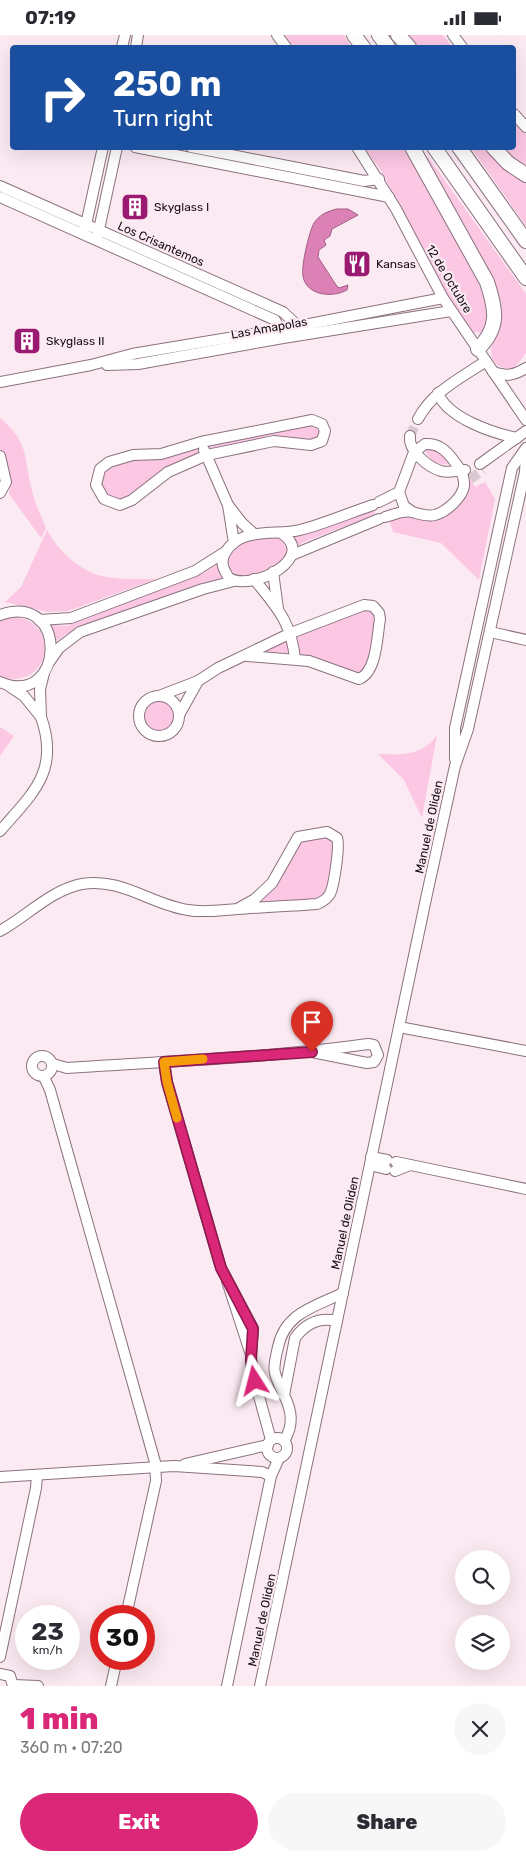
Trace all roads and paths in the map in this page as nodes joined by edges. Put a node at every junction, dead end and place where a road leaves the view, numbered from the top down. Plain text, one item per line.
1 (398, 35) edge
2 (407, 45) edge
3 (516, 116) edge
4 (526, 127) edge
5 (102, 150) edge
6 (116, 150) edge
7 (150, 150) edge
8 (206, 150) edge
9 (359, 150) edge
10 (414, 150) edge
11 (436, 150) edge
12 (461, 150) edge
13 (497, 150) edge
14 (526, 175) edge
15 (379, 179) junction
16 (0, 186) edge
17 (0, 197) edge
18 (389, 197) junction
19 (87, 224) junction
20 (83, 234) junction
21 (98, 235) junction
22 (526, 241) edge
23 (194, 277) junction
24 (526, 278) edge
25 (443, 298) junction
26 (451, 311) junction
27 (300, 330) junction
28 (282, 333) junction
29 (478, 349) junction
30 (486, 361) junction
31 (526, 367) edge
32 (493, 372) junction
33 (0, 382) edge
34 (438, 393) junction
35 (418, 419) tunnel mouth
36 (526, 420) edge
37 (526, 431) edge
38 (412, 437) tunnel mouth
39 (513, 441) junction
40 (201, 442) junction
41 (526, 448) edge
42 (414, 452) junction
43 (207, 455) junction
44 (526, 455) edge
45 (0, 457) edge
46 (481, 467) tunnel mouth
47 (465, 476) junction
48 (399, 492) junction
49 (0, 493) edge
50 (228, 505) junction
51 (411, 511) junction
52 (280, 533) junction
53 (254, 534) junction
54 (234, 543) junction
55 (226, 552) junction
56 (292, 555) junction
57 (273, 572) junction
58 (254, 579) junction
59 (234, 581) junction
60 (278, 610) junction
61 (0, 615) edge
62 (39, 620) junction
63 (490, 632) junction
64 (291, 633) junction
65 (526, 640) edge
66 (247, 656) junction
67 (295, 659) junction
68 (50, 661) junction
69 (45, 671) junction
70 (198, 681) junction
71 (3, 683) edge
72 (158, 696) junction
73 (178, 715) junction
74 (41, 717) junction
75 (455, 766) junction
76 (0, 831) edge
77 (237, 909) junction
78 (0, 931) edge
79 (399, 1027) junction
80 (526, 1051) edge
81 (312, 1052) junction
82 (164, 1062) junction
83 (53, 1064) junction
84 (44, 1077) junction
85 (370, 1161) junction
86 (526, 1189) edge
87 (343, 1293) junction
88 (337, 1321) junction
89 (284, 1395) junction
90 (284, 1441) junction
91 (270, 1443) junction
92 (278, 1458) junction
93 (174, 1466) junction
94 (156, 1467) junction
95 (37, 1475) junction
96 (271, 1475) junction
97 (0, 1477) edge
98 (128, 1605) edge
99 (0, 1657) edge
100 (115, 1670) edge
101 (0, 1674) edge
102 (13, 1685) edge
103 (38, 1686) edge
104 (111, 1686) edge
105 (227, 1686) edge
106 (260, 1686) edge

1 - 2 highway
3 - 4 street
5 - 19 street
6 - 21 street
7 - 18 street
8 - 15 street
9 - 15 street, 12 de Octubre
10 - 29 highway
11 - 24 highway
12 - 22 highway
13 - 14 highway
15 - 18 street, 12 de Octubre
16 - 19 street, Los Crisantemos
17 - 20 street, Los Crisantemos
18 - 25 street, 12 de Octubre
19 - 20 street
19 - 21 street, Los Crisantemos
20 - 21 street, Los Crisantemos
21 - 23 street, Los Crisantemos
23 - 27 street, Los Crisantemos
23 - 28 street, Los Crisantemos
25 - 26 street, 12 de Octubre
25 - 27 street, Las Amapolas
26 - 27 street, Las Amapolas
26 - 29 street, 12 de Octubre
27 - 28 street, Las Amapolas
28 - 33 street, Las Amapolas
29 - 30 street, 12 de Octubre
30 - 32 street, 12 de Octubre
30 - 34 street
31 - 32 street
32 - 36 street, 12 de Octubre
34 - 35 street
34 - 39 street
37 - 39 street
38 - 42 street
39 - 46 street
40 - 43 street
40 - 43 street
40 - 43 street
41 - 75 street, Manuel de Oliden
42 - 47 street
42 - 47 street
42 - 48 street
43 - 50 street
44 - 63 street, Manuel de Oliden
45 - 49 street
47 - 51 street
48 - 51 street
48 - 52 street
50 - 53 street
50 - 54 street
51 - 56 street
52 - 53 street
52 - 56 street
53 - 54 street
54 - 55 street
55 - 59 street
55 - 62 street
56 - 57 street
57 - 58 street
57 - 60 street
58 - 59 street
58 - 60 street
59 - 68 street
60 - 64 street
61 - 62 street
62 - 68 street
63 - 65 street
63 - 75 street, Manuel de Oliden
64 - 66 street
64 - 67 street
64 - 67 street
66 - 67 street
66 - 70 street
68 - 69 street
69 - 71 street
69 - 74 street
70 - 72 street
70 - 73 street
71 - 74 street
72 - 73 street
72 - 73 street
74 - 76 street
75 - 79 street, Manuel de Oliden
77 - 77 street
77 - 78 street
79 - 80 street
79 - 85 street, Manuel de Oliden
81 - 81 street
81 - 82 street
82 - 83 street
82 - 91 street
83 - 84 street
83 - 84 street
84 - 94 street
85 - 86 street
85 - 87 street, Manuel de Oliden
87 - 88 street, Manuel de Oliden
87 - 89 street
88 - 89 street
88 - 106 street, Manuel de Oliden
89 - 90 street
90 - 91 street
90 - 92 street
91 - 92 street
91 - 93 street
92 - 96 street
93 - 94 street
93 - 96 street
94 - 95 street
94 - 98 street
95 - 97 street
95 - 99 street
96 - 105 street
100 - 104 street
101 - 102 street
102 - 103 street

